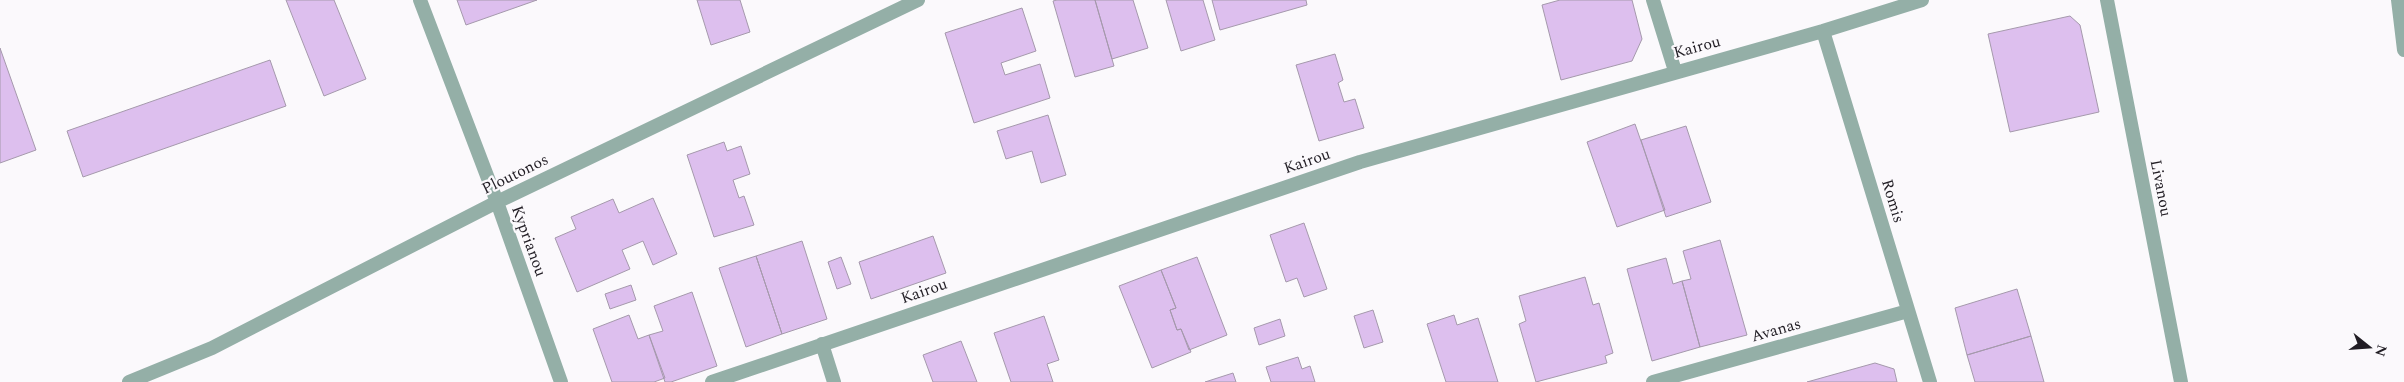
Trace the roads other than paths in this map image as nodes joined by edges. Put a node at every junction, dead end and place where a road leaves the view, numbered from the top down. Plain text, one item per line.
1 (420, 0) edge
2 (918, 0) edge
3 (1653, 0) edge
4 (1922, 0) edge
5 (2107, 0) edge
6 (2398, 0) edge
7 (1823, 31) junction
8 (2404, 50) edge
9 (1675, 71) junction
10 (497, 202) junction
11 (1908, 311) junction
12 (822, 344) junction
13 (130, 382) edge
14 (561, 382) edge
15 (712, 382) edge
16 (834, 382) edge
17 (1653, 382) edge
18 (1930, 382) edge
19 (2181, 382) edge

1 - 10 street, Kyprianou
2 - 10 street, Ploutonos
3 - 9 street
4 - 7 street, Kairou
5 - 19 street, Livanou
6 - 8 street
7 - 9 street, Kairou
7 - 11 street, Romis
9 - 12 street, Kairou
10 - 13 street, Ploutonos
10 - 14 street, Kyprianou
11 - 17 street, Avanas
11 - 18 street, Romis
12 - 15 street, Kairou
12 - 16 street

